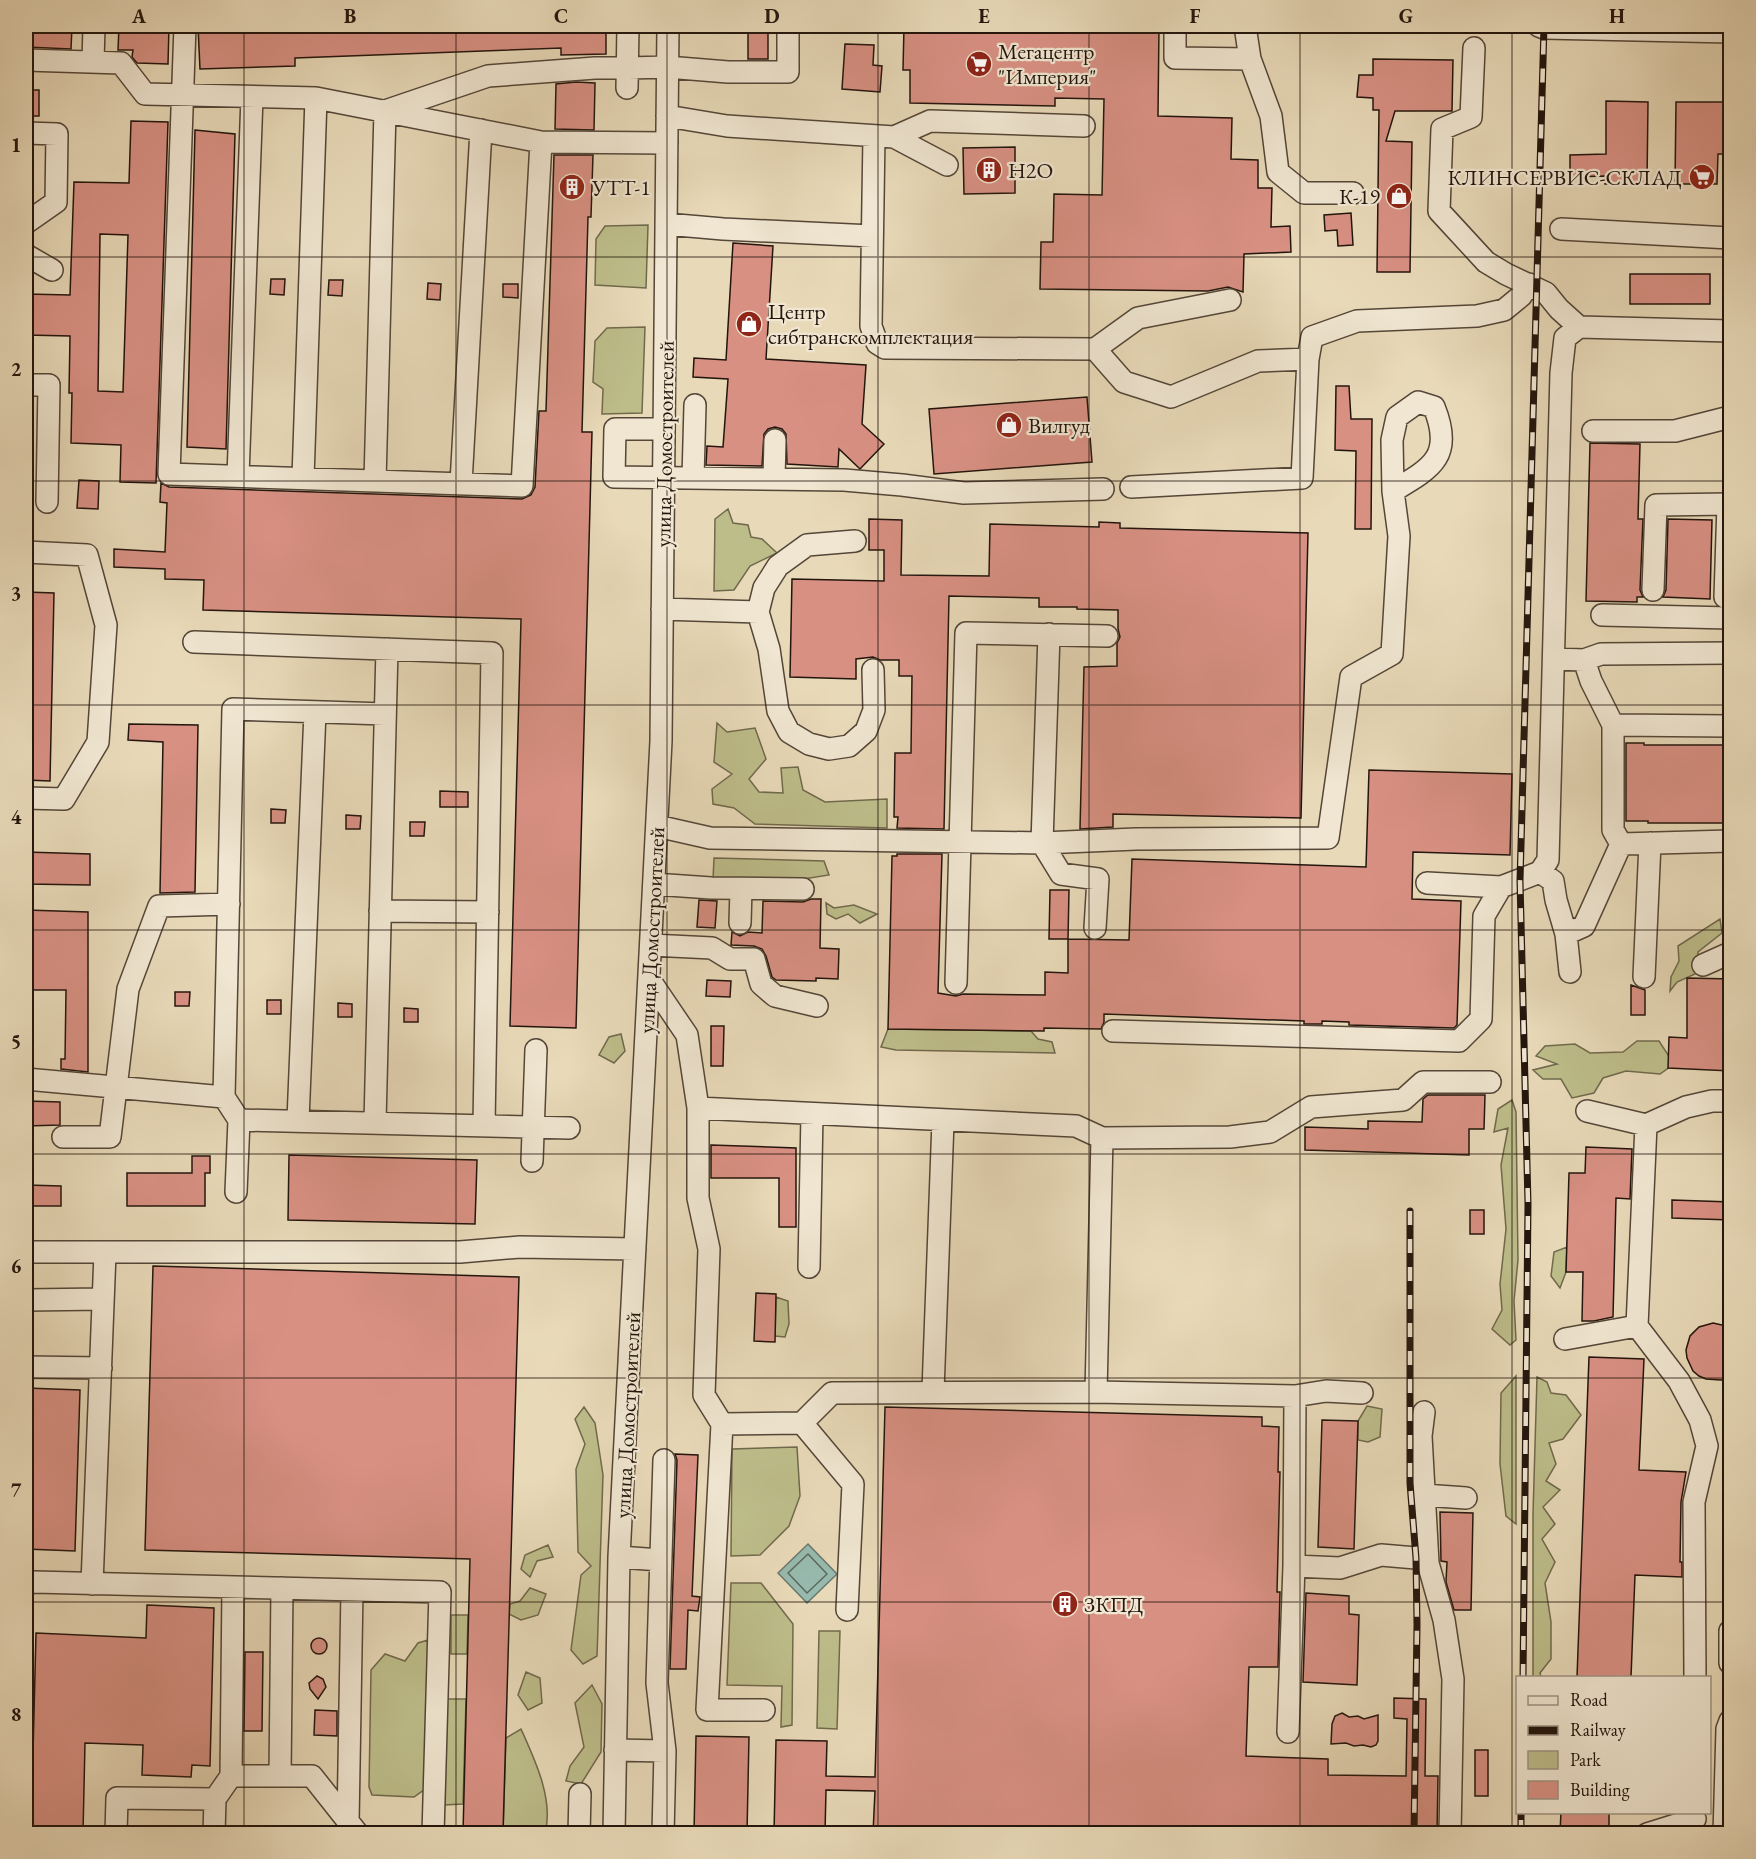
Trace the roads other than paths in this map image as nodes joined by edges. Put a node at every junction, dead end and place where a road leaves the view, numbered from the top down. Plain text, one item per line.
1 (94, 26) edge
2 (185, 26) edge
3 (628, 26) edge
4 (668, 26) edge
5 (788, 26) edge
6 (1175, 26) edge
7 (1245, 26) edge
8 (1539, 26) edge
9 (1731, 32) edge
10 (1474, 48) dead end
11 (1250, 59) junction
12 (26, 60) edge
13 (93, 62) junction
14 (667, 67) junction
15 (627, 78) junction
16 (182, 94) junction
17 (252, 96) junction
18 (316, 98) junction
19 (386, 111) junction
20 (667, 116) junction
21 (1084, 126) dead end
22 (481, 130) junction
23 (26, 133) edge
24 (884, 136) junction
25 (541, 142) junction
26 (666, 143) junction
27 (947, 165) dead end
28 (1353, 193) dead end
29 (26, 223) edge
30 (666, 224) junction
31 (1561, 229) dead end
32 (872, 236) junction
33 (1731, 238) edge
34 (26, 255) edge
35 (52, 270) dead end
36 (1529, 284) junction
37 (1230, 300) dead end
38 (1579, 327) junction
39 (1731, 331) edge
40 (1095, 349) junction
41 (1308, 359) junction
42 (26, 385) edge
43 (695, 405) dead end
44 (1731, 417) edge
45 (664, 429) junction
46 (1593, 431) dead end
47 (776, 440) dead end
48 (238, 476) junction
49 (303, 478) junction
50 (663, 478) junction
51 (693, 478) junction
52 (774, 478) junction
53 (375, 480) junction
54 (461, 483) junction
55 (1131, 487) dead end
56 (1103, 489) dead end
57 (1393, 491) dead end
58 (47, 502) dead end
59 (1729, 504) edge
60 (855, 541) dead end
61 (26, 552) edge
62 (1653, 590) dead end
63 (1725, 597) dead end
64 (662, 609) junction
65 (758, 612) junction
66 (1602, 615) dead end
67 (1731, 618) edge
68 (1048, 634) junction
69 (1107, 636) dead end
70 (194, 642) dead end
71 (387, 649) junction
72 (1731, 653) edge
73 (1555, 659) junction
74 (1584, 660) junction
75 (873, 670) dead end
76 (315, 712) junction
77 (385, 714) junction
78 (1613, 725) junction
79 (1731, 726) edge
80 (26, 798) edge
81 (657, 826) junction
82 (960, 841) junction
83 (1731, 841) edge
84 (1042, 843) junction
85 (1650, 843) junction
86 (1621, 844) junction
87 (1540, 872) junction
88 (1427, 883) dead end
89 (654, 884) junction
90 (1502, 887) junction
91 (741, 889) junction
92 (802, 889) dead end
93 (229, 904) junction
94 (380, 910) junction
95 (488, 912) junction
96 (740, 923) dead end
97 (1095, 927) dead end
98 (1566, 934) junction
99 (651, 945) junction
100 (1731, 953) edge
101 (1703, 965) dead end
102 (1570, 972) dead end
103 (1644, 977) dead end
104 (649, 979) junction
105 (956, 983) dead end
106 (817, 1006) dead end
107 (1113, 1031) dead end
108 (536, 1050) dead end
109 (26, 1079) edge
110 (1490, 1082) dead end
111 (117, 1088) junction
112 (224, 1097) junction
113 (1731, 1101) edge
114 (698, 1108) junction
115 (1587, 1111) dead end
116 (812, 1114) junction
117 (239, 1120) junction
118 (298, 1120) junction
119 (943, 1121) junction
120 (375, 1122) junction
121 (484, 1125) junction
122 (1647, 1125) junction
123 (533, 1127) junction
124 (569, 1128) dead end
125 (63, 1137) dead end
126 (1102, 1138) junction
127 (532, 1161) dead end
128 (236, 1192) dead end
129 (635, 1249) junction
130 (26, 1252) edge
131 (105, 1253) junction
132 (809, 1267) dead end
133 (104, 1299) junction
134 (26, 1300) edge
135 (1637, 1326) junction
136 (1565, 1339) dead end
137 (26, 1367) edge
138 (101, 1368) junction
139 (933, 1391) junction
140 (1096, 1392) junction
141 (1362, 1393) dead end
142 (1295, 1396) junction
143 (1424, 1412) dead end
144 (802, 1423) junction
145 (722, 1424) junction
146 (664, 1460) dead end
147 (1424, 1495) junction
148 (1466, 1498) dead end
149 (620, 1557) junction
150 (660, 1560) junction
151 (1428, 1563) junction
152 (1294, 1566) junction
153 (26, 1584) edge
154 (92, 1584) junction
155 (233, 1587) junction
156 (282, 1588) junction
157 (352, 1590) junction
158 (847, 1610) dead end
159 (1731, 1631) edge
160 (1731, 1663) edge
161 (1695, 1676) edge
162 (764, 1710) dead end
163 (1731, 1721) edge
164 (1288, 1732) dead end
165 (615, 1750) junction
166 (665, 1751) junction
167 (231, 1776) junction
168 (280, 1776) junction
169 (580, 1794) dead end
170 (215, 1799) junction
171 (1695, 1822) edge
172 (353, 1828) edge
173 (116, 1833) edge
174 (214, 1833) edge
175 (433, 1833) edge
176 (579, 1833) edge
177 (614, 1833) edge
178 (663, 1833) edge
179 (1450, 1833) edge
180 (1647, 1833) edge
181 (1724, 1833) edge

1 - 13 street
2 - 16 street
3 - 15 street
4 - 14 street, улица Домостроителей
5 - 14 street
6 - 11 street
7 - 11 street
8 - 9 street
10 - 36 street
11 - 28 street
12 - 13 street
13 - 16 street
14 - 15 street
14 - 20 street, улица Домостроителей
15 - 19 street
16 - 17 street
16 - 48 street
17 - 18 street
17 - 48 street
18 - 19 street
18 - 49 street
19 - 22 street
19 - 53 street
20 - 24 street
20 - 26 street, улица Домостроителей
21 - 24 street
22 - 25 street
22 - 54 street
23 - 29 street
24 - 27 street
24 - 32 street
25 - 26 street
25 - 54 street
26 - 30 street, улица Домостроителей
30 - 32 street
30 - 45 street, улица Домостроителей
31 - 33 street
32 - 40 street
34 - 35 street
36 - 38 street
36 - 41 street
37 - 40 street
38 - 39 street
38 - 73 street
40 - 41 street
41 - 55 street
42 - 58 street
43 - 51 street
44 - 46 street
45 - 50 street, улица Домостроителей
45 - 50 street
47 - 52 street
48 - 49 street
49 - 53 street
50 - 51 street
50 - 64 street, улица Домостроителей
51 - 52 street
52 - 56 street
53 - 54 street
57 - 84 street
59 - 62 street
59 - 63 street
60 - 65 street
61 - 80 street
64 - 65 street
64 - 81 street, улица Домостроителей
65 - 75 street
66 - 67 street
68 - 69 street
68 - 82 street
68 - 84 street
70 - 71 street
71 - 77 street
71 - 95 street
72 - 74 street
73 - 74 street
73 - 87 street
74 - 78 street
76 - 77 street
76 - 93 street
76 - 118 street
77 - 94 street
78 - 79 street
78 - 86 street
81 - 82 street
81 - 89 street, улица Домостроителей
82 - 84 street
82 - 105 street
83 - 85 street
84 - 97 street
85 - 86 street
85 - 103 street
86 - 98 street
87 - 90 street
87 - 98 street
88 - 90 street
89 - 91 street
89 - 99 street, улица Домостроителей
90 - 107 street
91 - 92 street
91 - 96 street
93 - 111 street
93 - 112 street
94 - 95 street
94 - 120 street
95 - 121 street
98 - 102 street
99 - 104 street, улица Домостроителей
99 - 106 street
100 - 101 street
104 - 114 street
104 - 129 street, улица Домостроителей
108 - 123 street
109 - 111 street
110 - 126 street
111 - 112 street
111 - 125 street
112 - 117 street
113 - 122 street
114 - 116 street
114 - 145 street
115 - 122 street
116 - 119 street
116 - 132 street
117 - 118 street
117 - 128 street
118 - 120 street
119 - 126 street
119 - 139 street
120 - 121 street
121 - 123 street
122 - 135 street
123 - 124 street
123 - 127 street
126 - 140 street
129 - 131 street
129 - 149 street, улица Домостроителей
130 - 131 street
131 - 133 street
133 - 134 street
133 - 138 street
135 - 136 street
135 - 161 street
137 - 138 street
138 - 154 street
139 - 140 street
139 - 144 street
140 - 142 street
141 - 142 street
142 - 152 street
143 - 147 street
144 - 145 street
144 - 158 street
145 - 162 street
146 - 150 street
147 - 148 street
147 - 151 street
149 - 150 street
149 - 165 street, улица Домостроителей
150 - 166 street
151 - 152 street
151 - 179 street
152 - 164 street
153 - 154 street
154 - 155 street
155 - 156 street
155 - 167 street
156 - 157 street
156 - 168 street
157 - 172 street
157 - 175 street
159 - 160 street
163 - 181 street
165 - 166 street
165 - 177 street, улица Домостроителей
166 - 178 street
167 - 168 street
167 - 170 street
168 - 172 street
169 - 176 street
170 - 173 street
170 - 174 street
171 - 180 street

